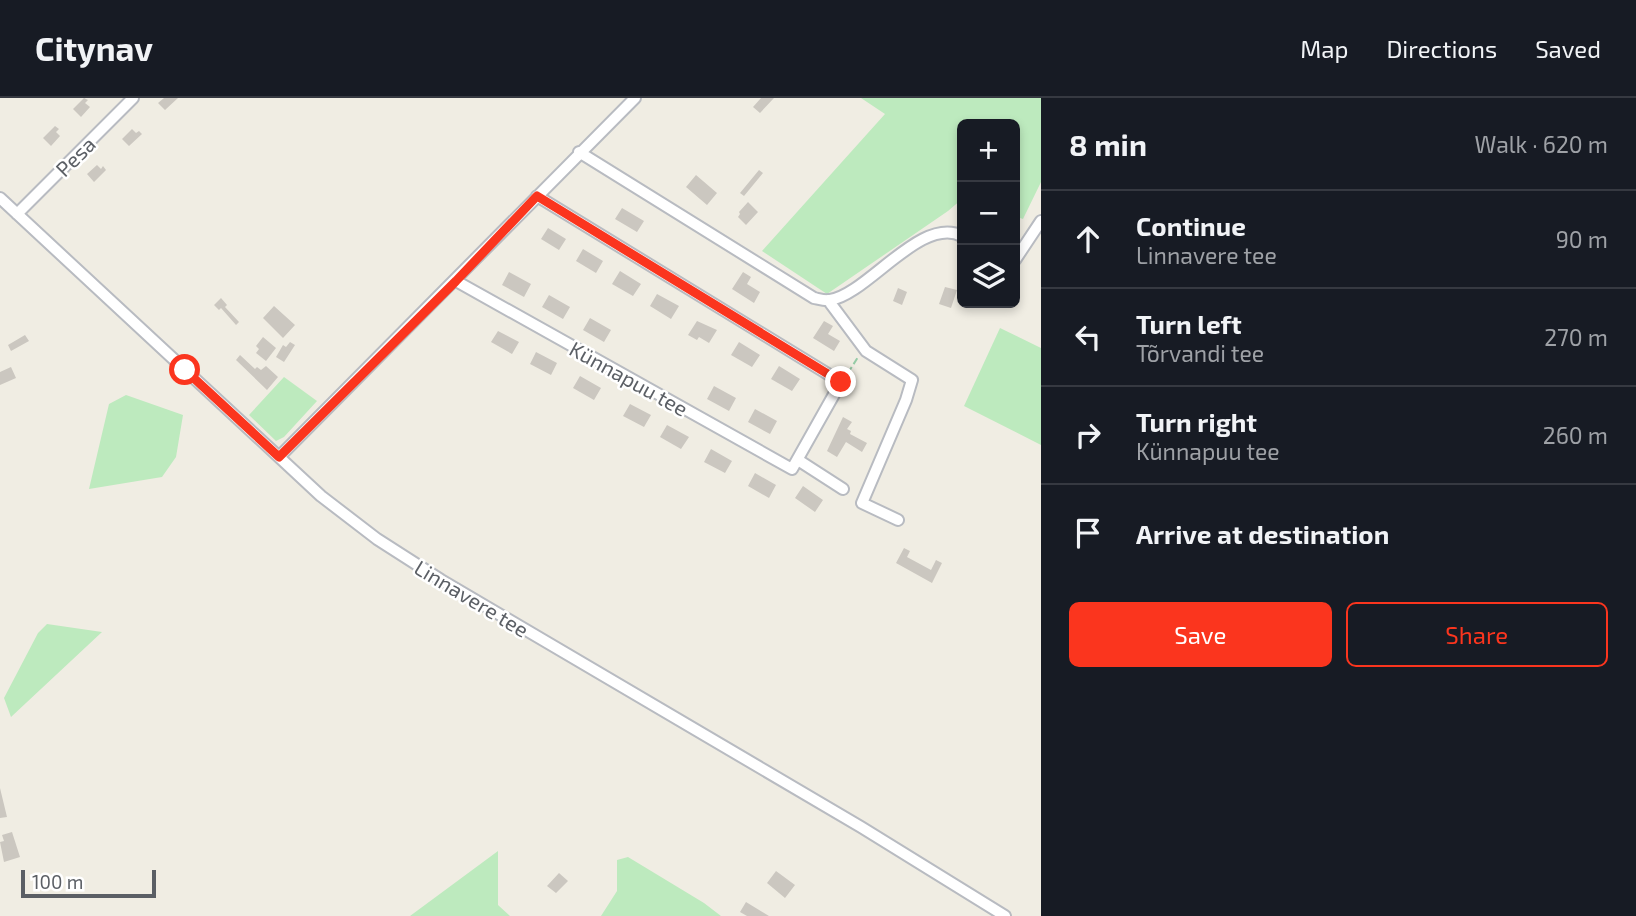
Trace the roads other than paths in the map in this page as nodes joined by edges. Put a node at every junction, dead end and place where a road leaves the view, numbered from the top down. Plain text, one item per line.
1 (133, 98) edge
2 (635, 98) edge
3 (579, 152) junction
4 (537, 196) junction
5 (0, 198) edge
6 (17, 214) junction
7 (1041, 221) edge
8 (957, 234) edge
9 (1020, 252) edge
10 (456, 281) junction
11 (828, 300) junction
12 (279, 457) junction
13 (798, 460) junction
14 (843, 489) dead end
15 (898, 520) dead end
16 (1005, 916) edge

1 - 6 street, Pesa
2 - 3 street
3 - 4 street
3 - 11 street
4 - 10 street
4 - 13 street
5 - 6 street, Linnavere tee
6 - 12 street, Linnavere tee
7 - 9 street
8 - 11 street
10 - 12 street
10 - 13 street, Künnapuu tee
11 - 15 street
12 - 16 street, Linnavere tee
13 - 14 street, Künnapuu tee

